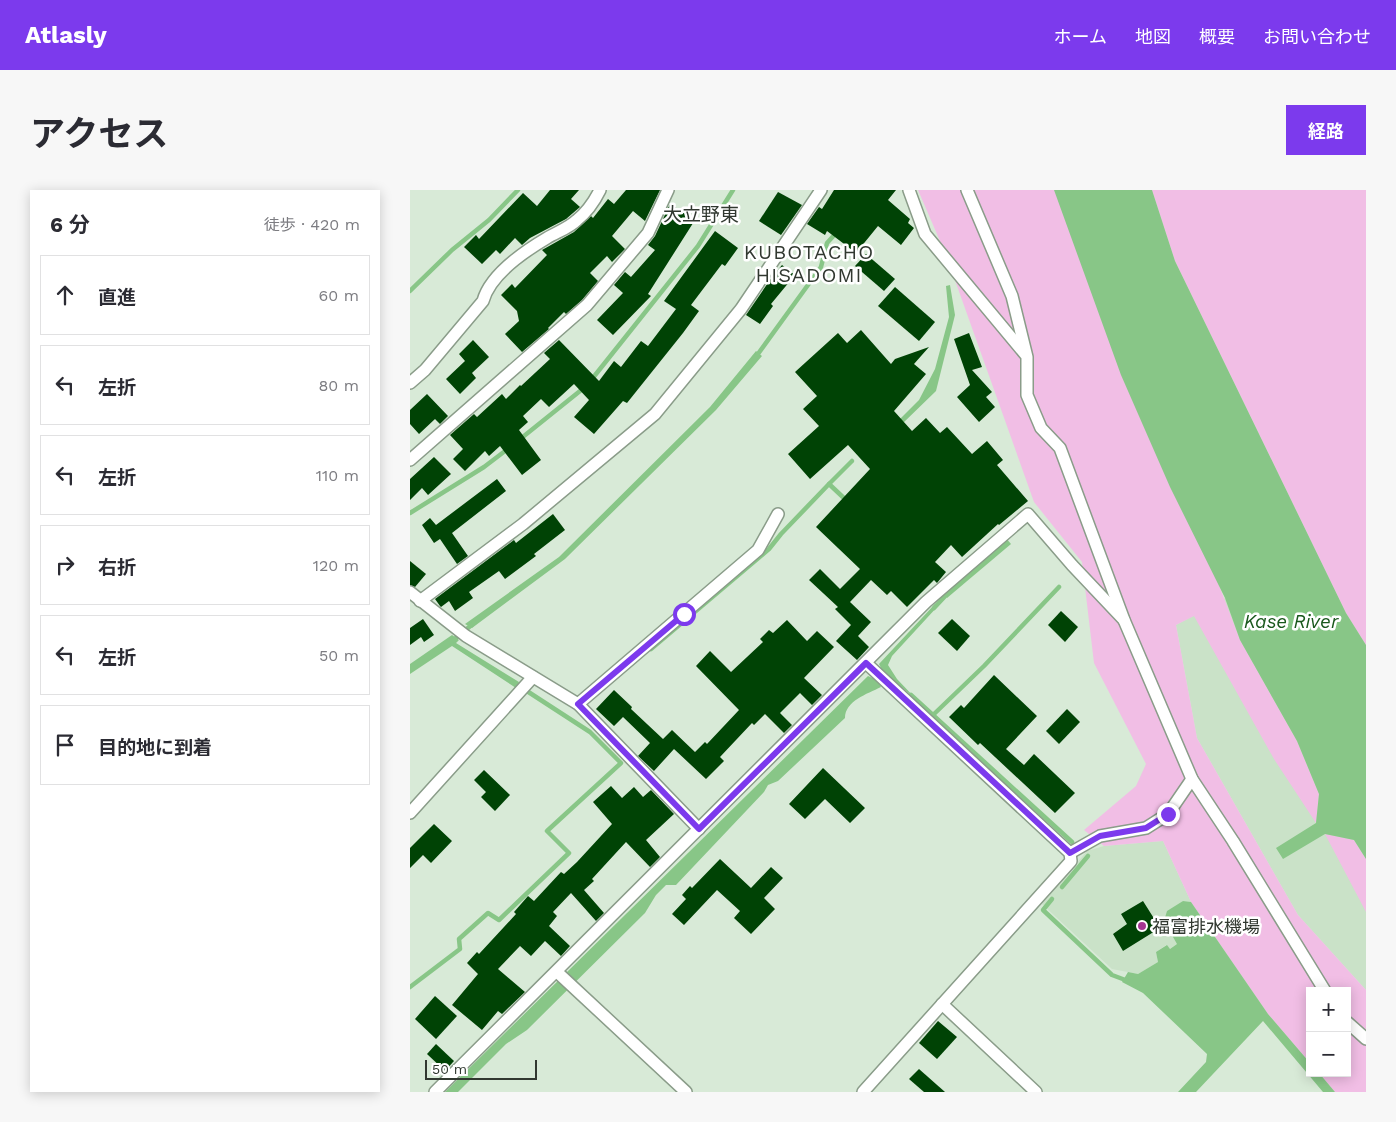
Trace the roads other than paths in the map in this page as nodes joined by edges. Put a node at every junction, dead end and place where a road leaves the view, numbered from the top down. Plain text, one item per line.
1 (600, 190) edge
2 (668, 190) edge
3 (821, 190) edge
4 (909, 190) edge
5 (965, 192) edge
6 (1027, 358) junction
7 (410, 383) edge
8 (410, 460) edge
9 (778, 514) dead end
10 (410, 592) edge
11 (420, 601) junction
12 (1124, 620) junction
13 (869, 665) junction
14 (531, 680) junction
15 (578, 704) junction
16 (1192, 779) junction
17 (410, 813) edge
18 (699, 829) junction
19 (1070, 853) junction
20 (556, 972) junction
21 (1323, 987) edge
22 (942, 1004) junction
23 (1351, 1025) edge
24 (1366, 1038) edge
25 (435, 1092) edge
26 (686, 1092) edge
27 (863, 1092) edge
28 (1036, 1092) edge

1 - 7 street
2 - 8 street
3 - 11 street
4 - 6 street
5 - 6 street
6 - 12 street
9 - 15 street
10 - 11 street
11 - 14 street
12 - 13 street
12 - 16 street
13 - 18 street
13 - 19 street
14 - 15 street
14 - 17 street
15 - 18 street
16 - 19 street
16 - 21 street
18 - 20 street
19 - 22 street
20 - 25 street
20 - 26 street
22 - 27 street
22 - 28 street
23 - 24 street

